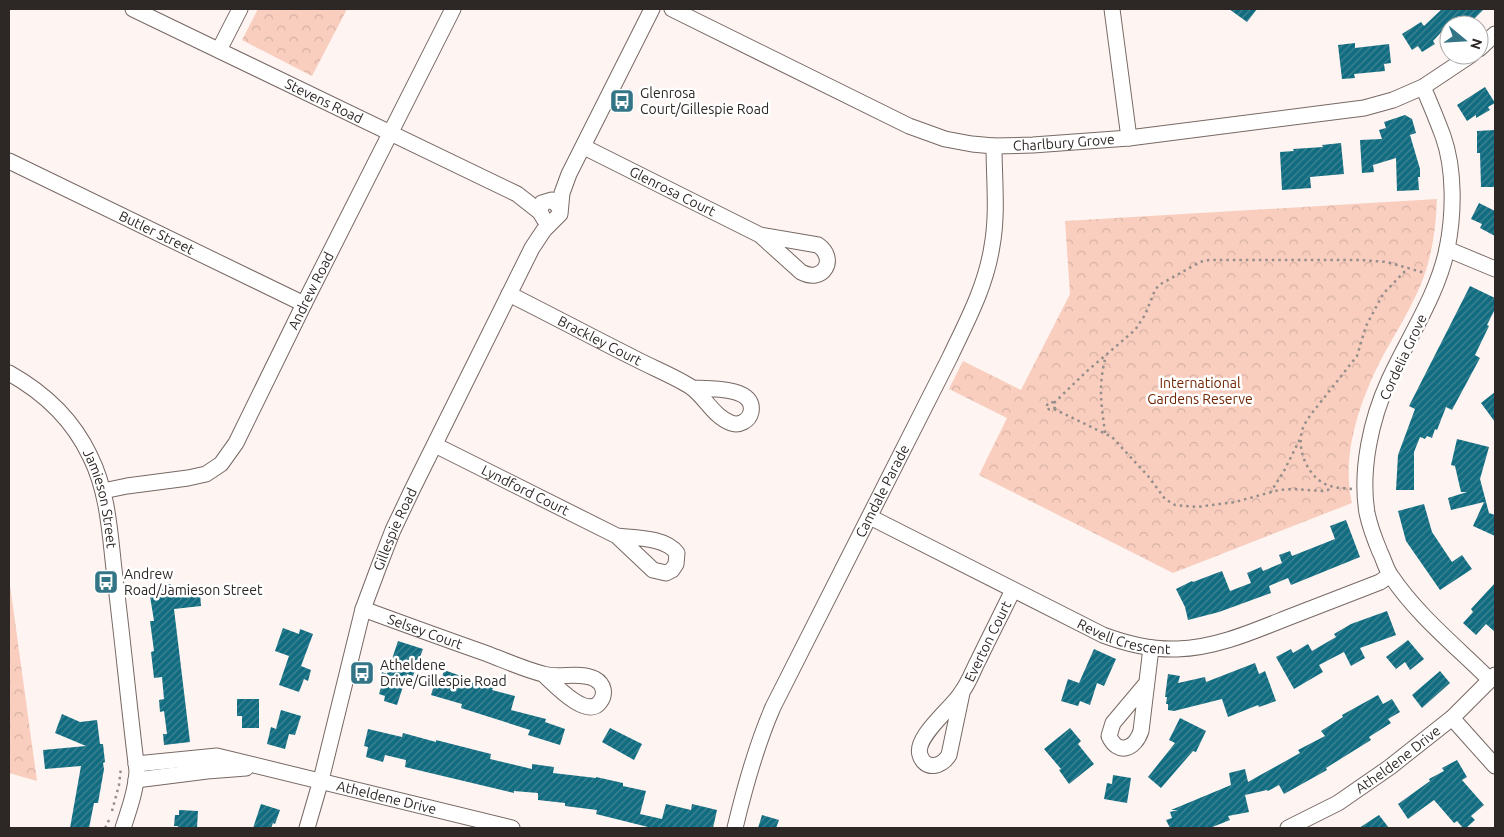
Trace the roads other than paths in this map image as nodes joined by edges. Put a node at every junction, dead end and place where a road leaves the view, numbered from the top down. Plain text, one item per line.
1 (133, 9) edge
2 (240, 9) edge
3 (453, 9) edge
4 (652, 9) edge
5 (672, 9) edge
6 (1112, 9) edge
7 (219, 50) junction
8 (1456, 65) edge
9 (1423, 87) junction
10 (391, 133) junction
11 (1129, 138) junction
12 (584, 146) junction
13 (994, 146) junction
14 (9, 161) edge
15 (547, 209) junction
16 (760, 235) dead end
17 (1447, 248) junction
18 (1495, 269) edge
19 (509, 294) junction
20 (304, 304) junction
21 (9, 373) edge
22 (692, 388) dead end
23 (435, 445) junction
24 (103, 491) junction
25 (870, 517) junction
26 (617, 536) dead end
27 (1390, 575) junction
28 (1013, 590) junction
29 (364, 609) junction
30 (1151, 648) junction
31 (544, 675) dead end
32 (1493, 678) edge
33 (1146, 685) dead end
34 (962, 693) dead end
35 (1452, 718) junction
36 (129, 761) junction
37 (1495, 766) edge
38 (260, 767) junction
39 (136, 780) junction
40 (321, 780) junction
41 (496, 826) edge
42 (123, 828) edge
43 (306, 828) edge
44 (512, 828) edge
45 (735, 828) edge
46 (1288, 828) edge

1 - 7 street, Stevens Road
2 - 7 street
3 - 10 street, Andrew Road
4 - 12 street, Gillespie Road
5 - 13 street, Charlbury Grove
6 - 11 street
7 - 10 street, Stevens Road
8 - 9 street, Charlbury Grove
9 - 11 street, Charlbury Grove
9 - 17 street, Cordelia Grove
10 - 15 street, Stevens Road
10 - 20 street, Andrew Road
11 - 13 street, Charlbury Grove
12 - 15 street, Gillespie Road
12 - 16 street, Glenrosa Court
13 - 25 street, Camdale Parade
14 - 20 street, Butler Street
15 - 19 street, Gillespie Road
17 - 18 street
17 - 27 street, Cordelia Grove
19 - 22 street, Brackley Court
19 - 23 street, Gillespie Road
20 - 24 street, Andrew Road
21 - 24 street, Jamieson Street
23 - 26 street, Lyndford Court
23 - 29 street, Gillespie Road
24 - 36 street, Jamieson Street
25 - 28 street, Revell Crescent
25 - 45 street, Camdale Parade
27 - 30 street, Revell Crescent
27 - 32 street, Cordelia Grove
28 - 30 street, Revell Crescent
28 - 34 street, Everton Court
29 - 31 street, Selsey Court
29 - 40 street, Gillespie Road
30 - 33 street
32 - 35 street, Atheldene Drive
35 - 37 street
35 - 46 street, Atheldene Drive
36 - 38 street, Atheldene Drive
36 - 39 street, Jamieson Street
38 - 39 street, Atheldene Drive
38 - 40 street, Atheldene Drive
39 - 42 street, Jamieson Street
40 - 41 street, Atheldene Drive
40 - 43 street, Gillespie Road
41 - 44 street, Atheldene Drive

